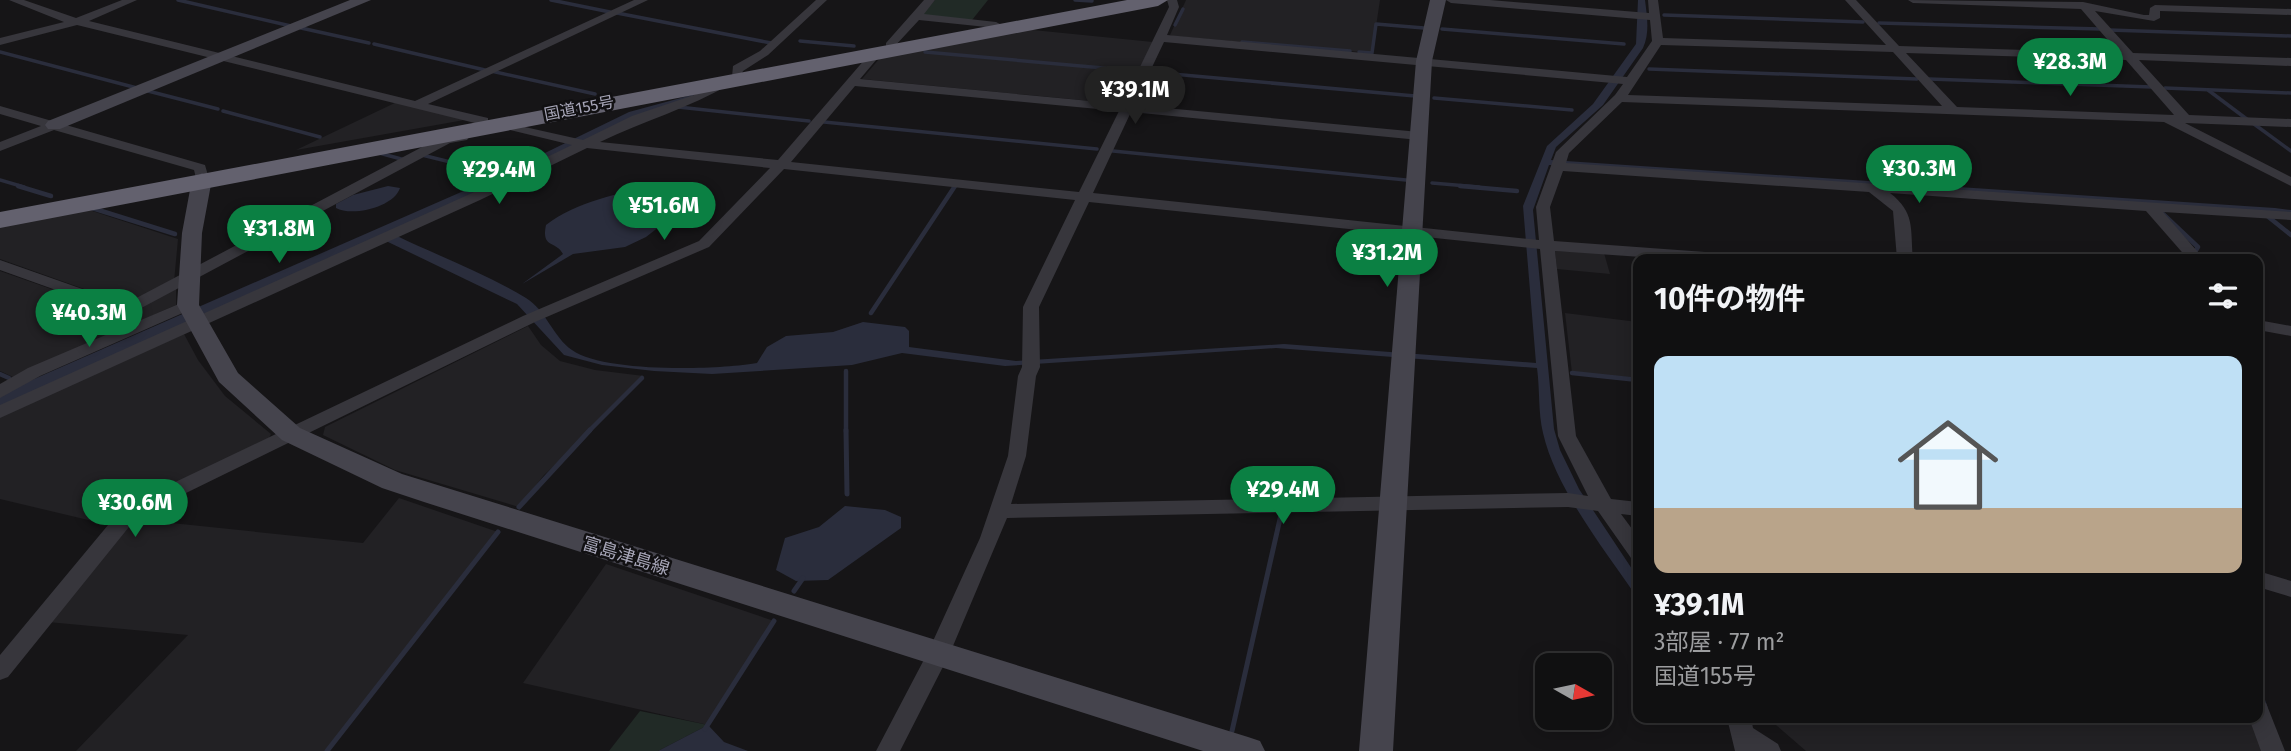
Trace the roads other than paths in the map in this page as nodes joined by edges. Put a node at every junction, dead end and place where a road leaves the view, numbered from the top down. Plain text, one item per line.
1 (14, 0) edge
2 (132, 0) edge
3 (363, 0) edge
4 (643, 0) edge
5 (821, 0) edge
6 (930, 0) edge
7 (1128, 0) edge
8 (1158, 0) edge
9 (1172, 0) edge
10 (1438, 0) edge
11 (1451, 0) edge
12 (1653, 0) edge
13 (1850, 0) edge
14 (1913, 0) edge
15 (2261, 0) edge
16 (2081, 3) edge
17 (2285, 12) edge
18 (916, 16) junction
19 (1654, 17) junction
20 (2291, 18) edge
21 (80, 21) junction
22 (996, 25) junction
23 (1160, 38) junction
24 (1658, 41) junction
25 (0, 42) edge
26 (883, 49) junction
27 (1895, 49) junction
28 (223, 57) junction
29 (2130, 57) junction
30 (1424, 61) junction
31 (2291, 62) edge
32 (731, 77) junction
33 (1628, 79) junction
34 (854, 82) junction
35 (1619, 98) junction
36 (418, 104) junction
37 (1126, 108) junction
38 (0, 110) edge
39 (1953, 110) junction
40 (2166, 118) junction
41 (2185, 119) junction
42 (2291, 123) edge
43 (498, 124) junction
44 (54, 125) junction
45 (1419, 136) junction
46 (583, 144) junction
47 (0, 147) edge
48 (1558, 163) junction
49 (781, 165) junction
50 (202, 176) junction
51 (2291, 182) edge
52 (1870, 187) junction
53 (1083, 197) junction
54 (2150, 206) junction
55 (2291, 209) edge
56 (0, 212) edge
57 (2291, 216) edge
58 (0, 220) edge
59 (1413, 232) junction
60 (1545, 246) junction
61 (1658, 254) edge
62 (1904, 254) edge
63 (2192, 254) edge
64 (0, 265) edge
65 (188, 278) junction
66 (192, 314) junction
67 (2263, 326) edge
68 (2291, 331) edge
69 (0, 392) edge
70 (0, 412) edge
71 (291, 434) junction
72 (1392, 503) junction
73 (1598, 504) junction
74 (1633, 508) edge
75 (1000, 511) junction
76 (1633, 547) edge
77 (2263, 581) edge
78 (2291, 589) edge
79 (939, 653) junction
80 (0, 671) edge
81 (2263, 723) edge
82 (1743, 734) edge
83 (888, 751) edge
84 (1248, 751) edge
85 (1376, 751) edge
86 (1769, 751) edge
87 (2273, 751) edge

1 - 21 street
2 - 21 street
3 - 28 street
4 - 36 street
5 - 32 street
6 - 18 street
7 - 22 highway, 国道155号
8 - 26 highway, 国道155号
9 - 23 street
10 - 30 street
11 - 19 street
12 - 19 street
13 - 27 street
14 - 16 street
15 - 17 street
16 - 17 street
16 - 29 street
17 - 20 street
18 - 22 street
18 - 26 street
19 - 24 street
21 - 25 street
21 - 28 street
22 - 26 highway, 国道155号
23 - 30 street
23 - 37 street
24 - 27 street
24 - 33 street
26 - 32 highway, 国道155号
26 - 34 street
27 - 29 street
27 - 39 street
28 - 36 street
28 - 44 street
29 - 31 street
29 - 41 street
30 - 33 street
30 - 45 street
32 - 43 highway, 国道155号
32 - 46 street
33 - 35 street
34 - 37 street
34 - 49 street
35 - 39 street
35 - 48 street
36 - 43 street
37 - 45 street
37 - 53 street
38 - 44 street
39 - 40 street
40 - 41 street
40 - 51 street
41 - 42 street
43 - 46 street
43 - 50 highway, 国道155号
43 - 65 street
44 - 47 street
44 - 50 street
45 - 59 street
46 - 49 street
46 - 66 street
48 - 52 street
48 - 55 street
48 - 60 street
49 - 53 street
49 - 71 street
50 - 56 highway, 国道155号
50 - 58 highway, 国道155号
50 - 65 street
52 - 54 street
52 - 62 street
53 - 59 street
53 - 75 street
54 - 57 street
54 - 63 street
59 - 60 street
59 - 72 street
60 - 61 street
60 - 73 street
64 - 65 street
65 - 66 street
66 - 69 street
66 - 70 street
66 - 71 street, 富島津島線
67 - 68 street
71 - 79 street, 富島津島線
71 - 80 street
72 - 73 street
72 - 75 street
72 - 85 street
73 - 74 street
73 - 76 street
75 - 79 street
77 - 78 street
79 - 83 street
79 - 84 street, 富島津島線
81 - 87 street
82 - 86 street

